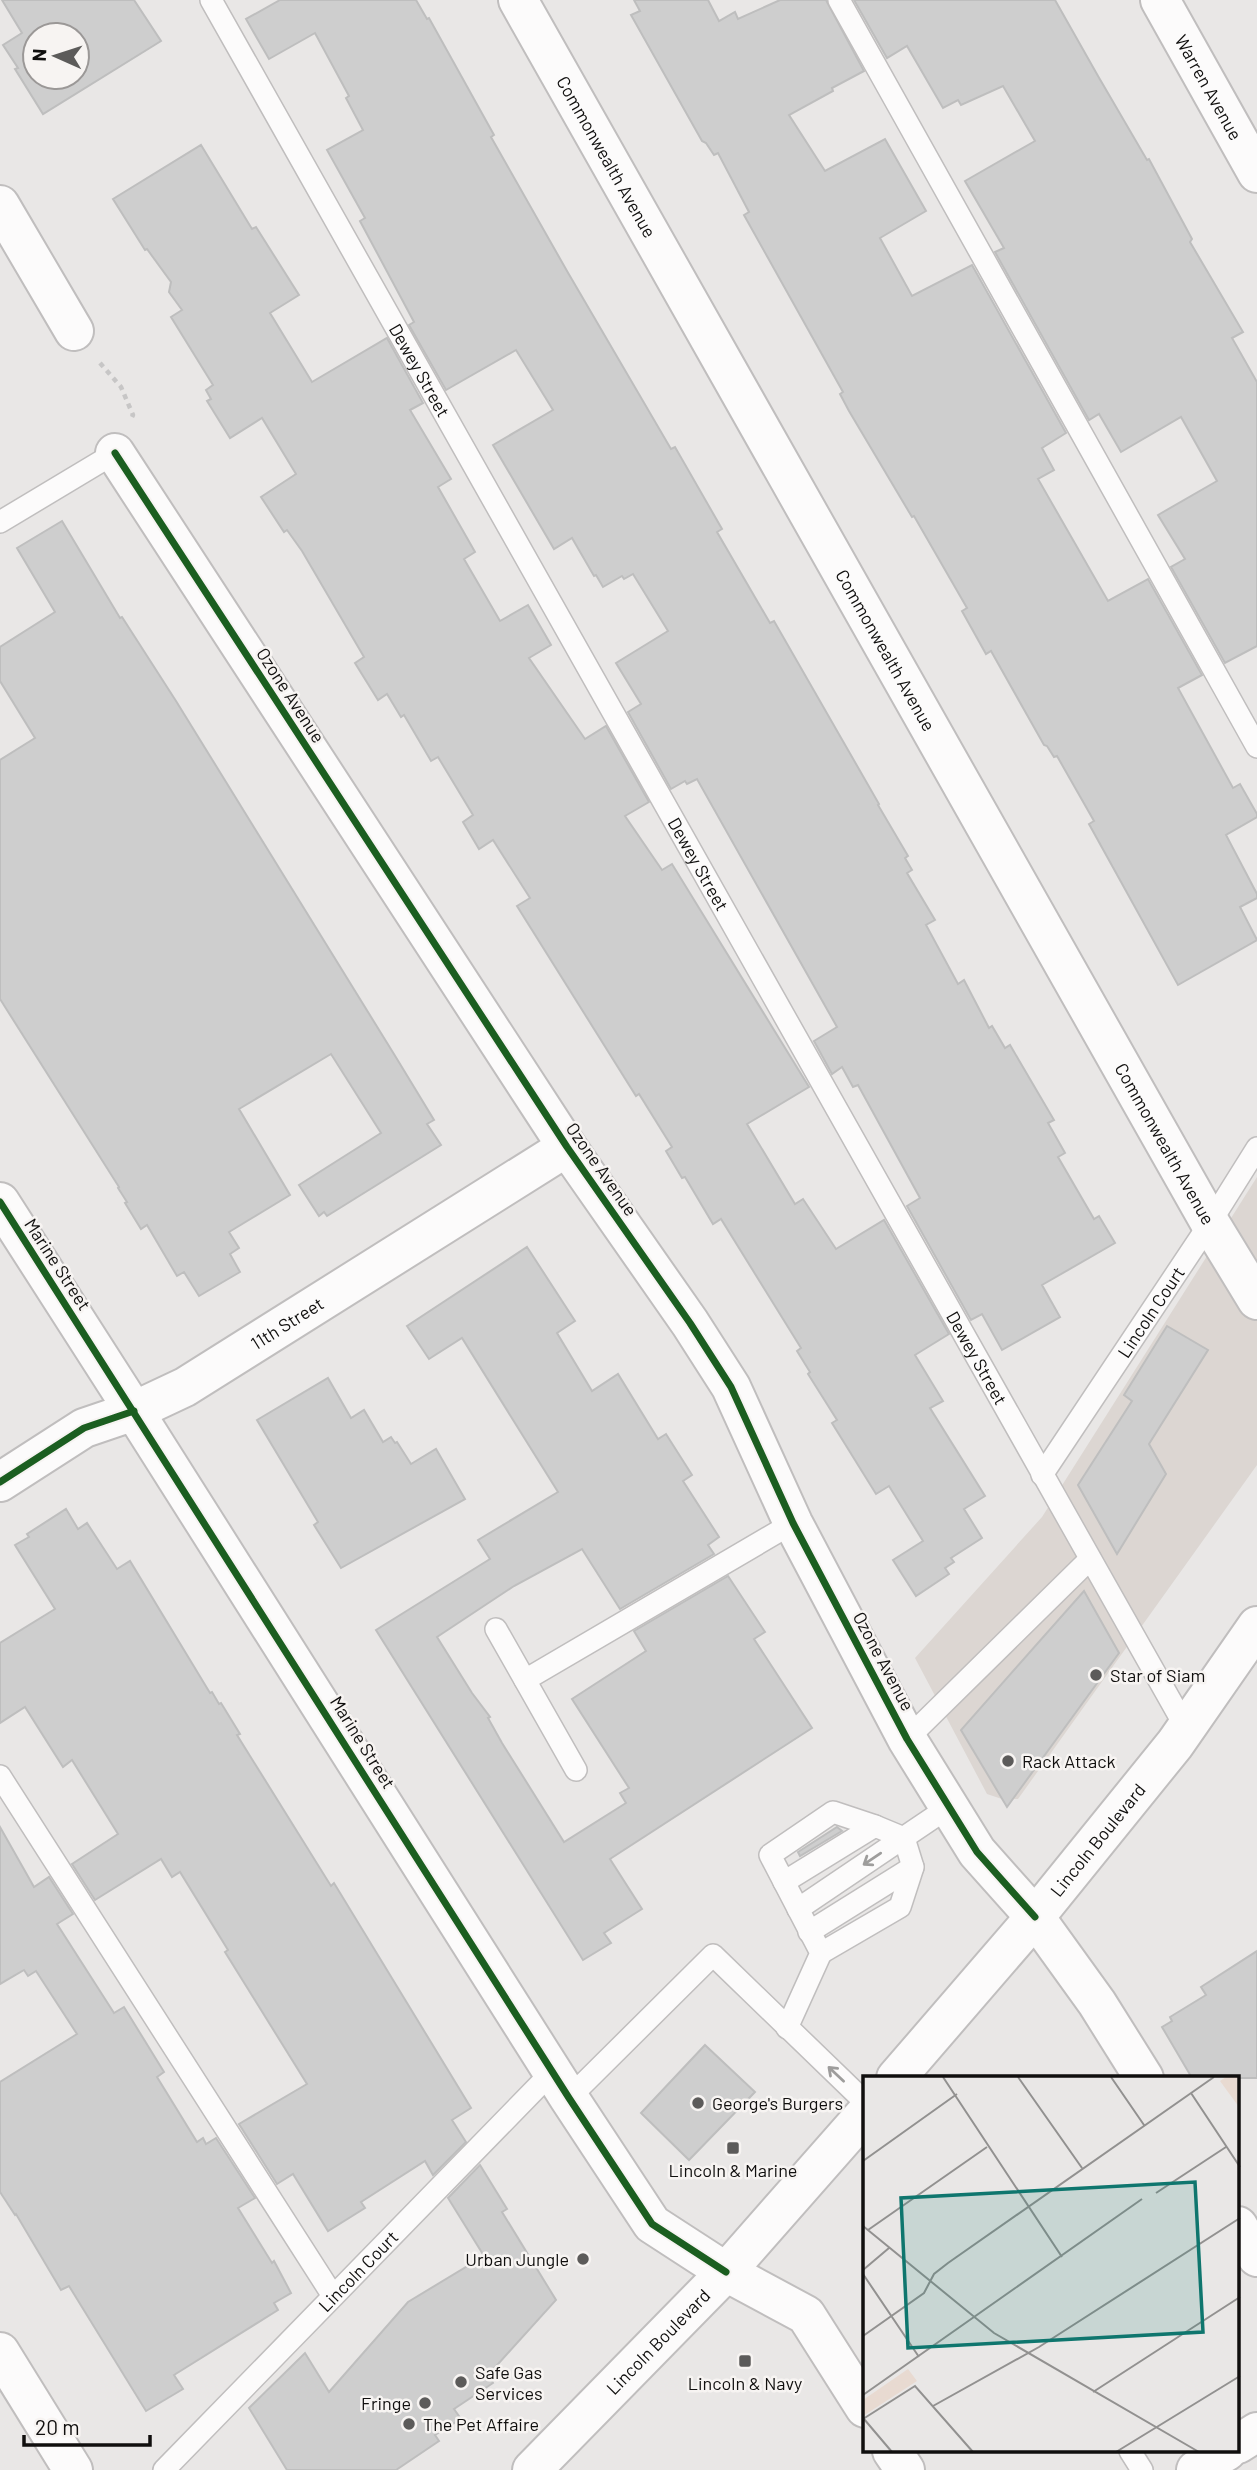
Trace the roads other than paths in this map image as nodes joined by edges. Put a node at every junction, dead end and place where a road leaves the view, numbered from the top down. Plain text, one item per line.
1 (211, 0) edge
2 (518, 0) edge
3 (839, 0) edge
4 (1160, 0) edge
5 (1257, 173) edge
6 (0, 205) edge
7 (74, 331) road end
8 (115, 453) joint
9 (0, 522) edge
10 (1257, 747) edge
11 (567, 1147) junction
12 (1257, 1148) edge
13 (0, 1202) edge
14 (1210, 1223) junction
15 (1257, 1300) edge
16 (134, 1411) junction
17 (1042, 1475) junction
18 (0, 1482) edge
19 (793, 1523) junction
20 (1090, 1559) junction
21 (1257, 1626) edge
22 (496, 1629) dead end
23 (525, 1680) junction
24 (1180, 1736) junction
25 (908, 1739) junction
26 (576, 1770) dead end
27 (0, 1776) edge
28 (949, 1807) junction
29 (875, 1826) junction
30 (904, 1838) junction
31 (913, 1867) junction
32 (784, 1882) junction
33 (798, 1909) junction
34 (1035, 1917) junction
35 (809, 1932) junction
36 (821, 1953) junction
37 (787, 2028) junction
38 (899, 2076) edge
39 (1143, 2076) edge
40 (561, 2085) junction
41 (863, 2100) edge
42 (863, 2116) edge
43 (1240, 2229) edge
44 (1257, 2257) edge
45 (726, 2272) junction
46 (333, 2296) junction
47 (0, 2352) edge
48 (863, 2405) edge
49 (1257, 2432) edge
50 (1240, 2443) edge
51 (893, 2452) edge
52 (1131, 2452) edge
53 (1225, 2452) edge
54 (74, 2470) edge
55 (164, 2470) edge
56 (532, 2470) edge
57 (905, 2470) edge
58 (1142, 2470) edge
59 (1196, 2470) edge

1 - 17 lane, Dewey Street
2 - 14 main road, Commonwealth Avenue
3 - 10 lane
4 - 5 main road, Warren Avenue
6 - 7 main road
8 - 9 lane
8 - 11 main road, Ozone Avenue
11 - 16 main road, 11th Street
11 - 19 main road, Ozone Avenue
12 - 14 lane, Lincoln Court
13 - 16 main road, Marine Street
14 - 15 main road, Commonwealth Avenue
14 - 17 lane, Lincoln Court
16 - 18 main road, 11th Street
16 - 40 main road, Marine Street
17 - 20 lane, Dewey Street
19 - 23 lane
19 - 25 main road, Ozone Avenue
20 - 24 lane, Dewey Street
20 - 25 lane
21 - 24 main road, Lincoln Boulevard
22 - 23 lane
23 - 26 lane
24 - 34 main road, Lincoln Boulevard
25 - 28 main road, Ozone Avenue
27 - 46 lane
28 - 30 lane
28 - 34 main road, Ozone Avenue
29 - 30 lane
29 - 32 lane
29 - 32 lane
30 - 31 lane
30 -> 33 lane
31 - 35 lane
31 - 36 lane
32 - 33 lane
33 - 35 lane
34 - 38 main road, Lincoln Boulevard
34 - 39 main road, Ozone Avenue
35 - 36 lane
36 - 37 lane
37 - 40 lane, Lincoln Court
41 -> 37 lane
40 - 45 main road, Marine Street
40 - 46 lane, Lincoln Court
42 - 45 main road, Lincoln Boulevard
43 - 44 main road
45 - 48 main road, Marine Street
45 - 56 main road, Lincoln Boulevard
46 - 55 lane, Lincoln Court
47 - 54 main road
49 - 50 main road
51 - 57 main road
52 - 58 lane
53 - 59 main road

